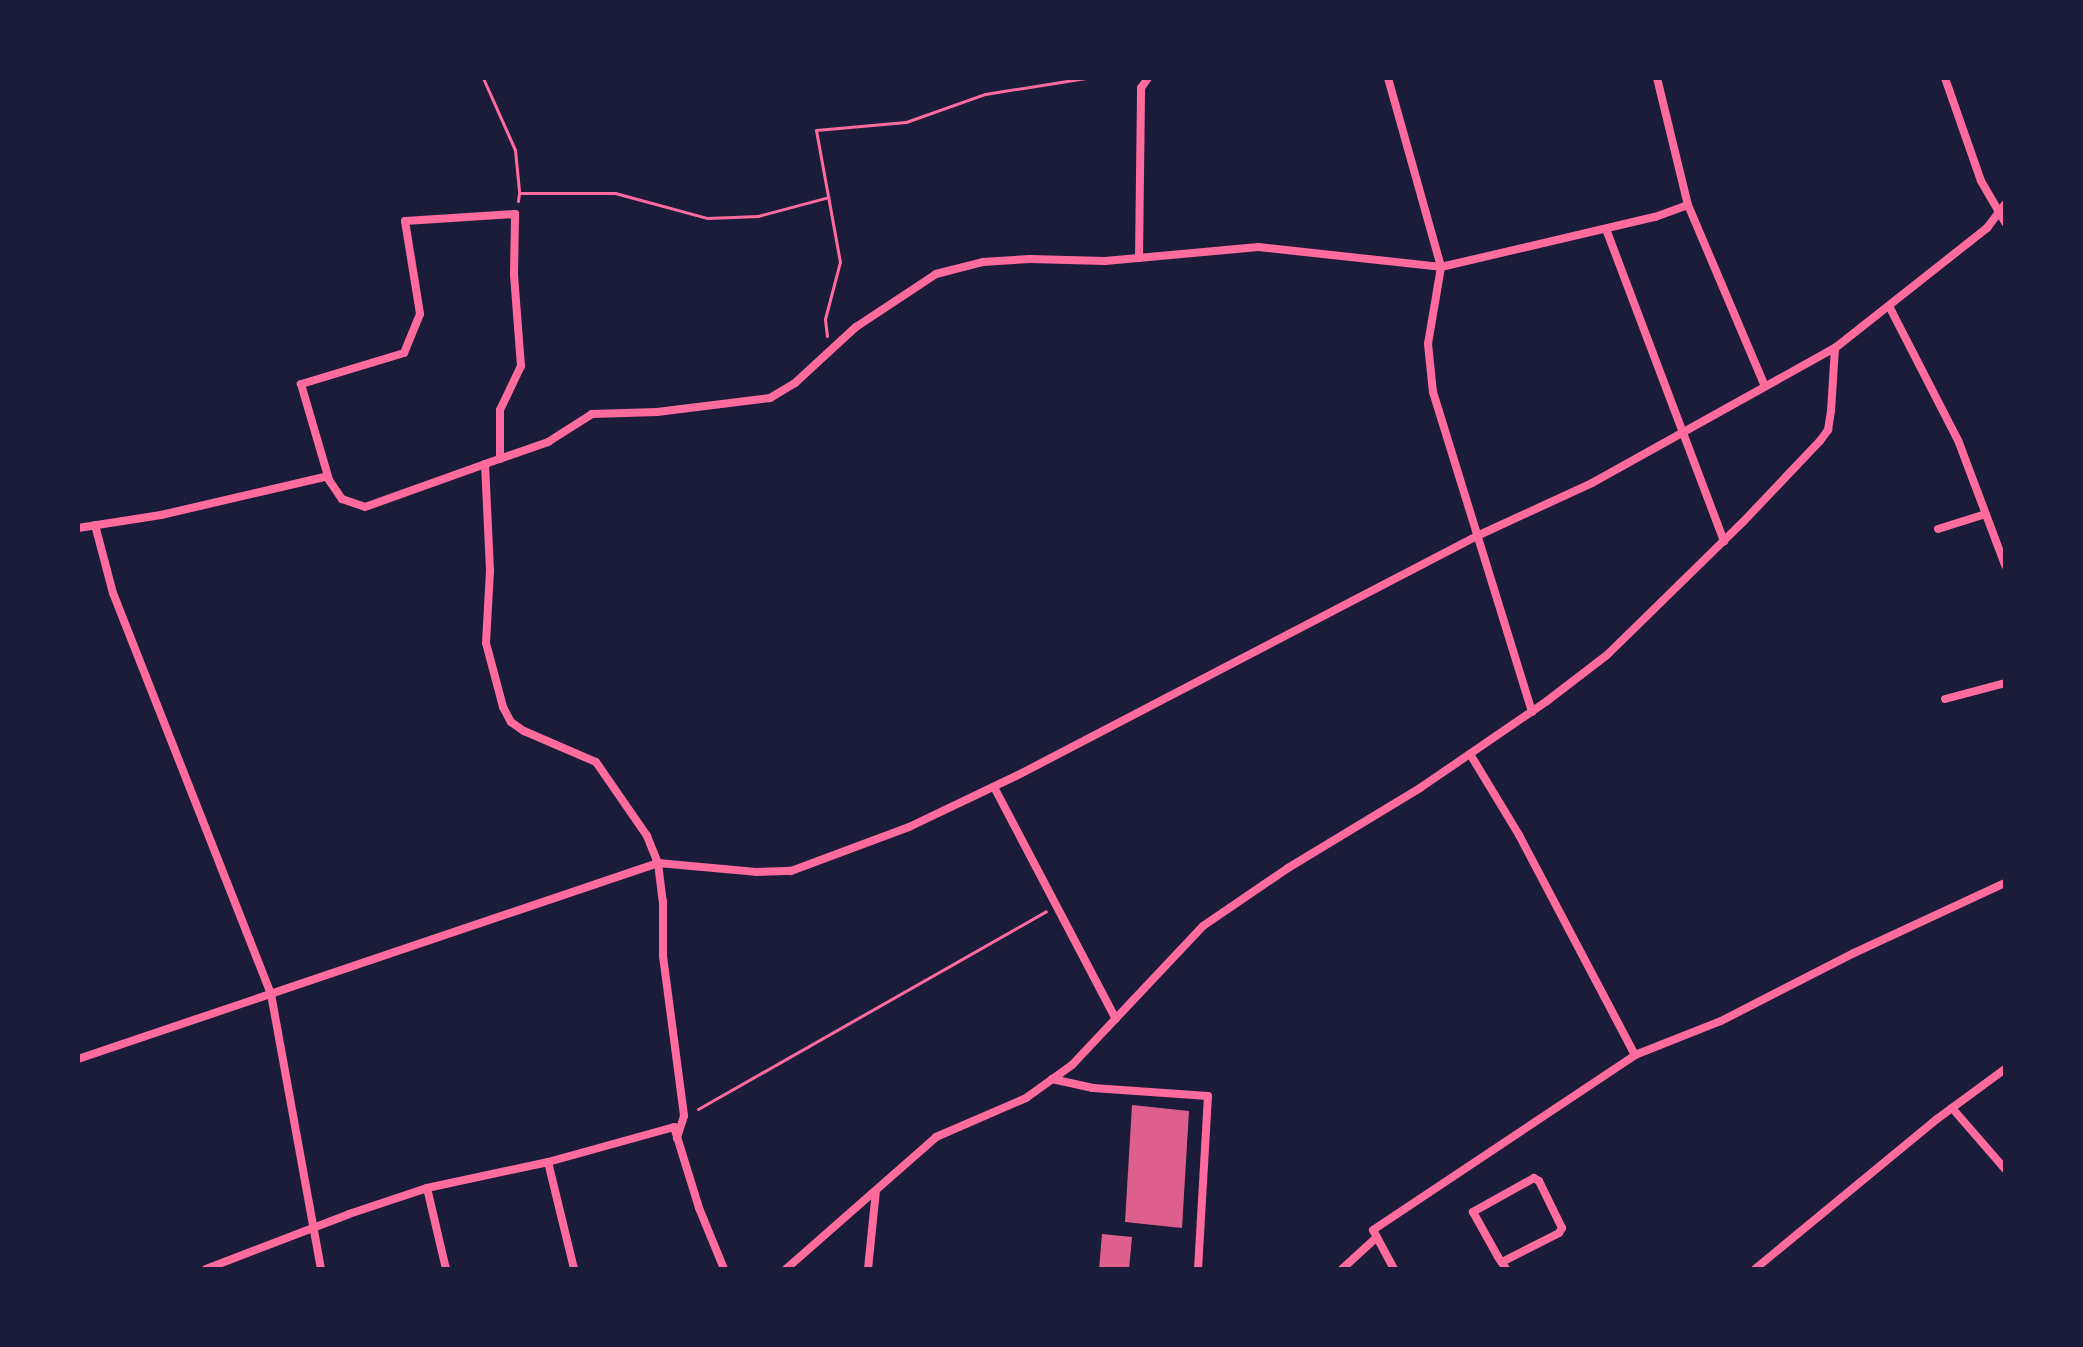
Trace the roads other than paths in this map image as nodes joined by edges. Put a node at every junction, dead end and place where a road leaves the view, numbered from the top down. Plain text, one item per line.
1 (1148, 78) edge
2 (1388, 78) edge
3 (1657, 78) edge
4 (1945, 78) edge
5 (2005, 204) edge
6 (1688, 205) junction
7 (1996, 212) junction
8 (2005, 222) edge
9 (1606, 229) junction
10 (1139, 258) junction
11 (1441, 267) junction
12 (1889, 306) junction
13 (1835, 348) junction
14 (1765, 386) junction
15 (1681, 433) junction
16 (500, 459) junction
17 (485, 464) junction
18 (328, 476) junction
19 (1986, 514) junction
20 (95, 525) junction
21 (78, 528) edge
22 (1938, 529) dead end
23 (1477, 536) junction
24 (1724, 541) junction
25 (2005, 565) edge
26 (2005, 683) edge
27 (1945, 699) dead end
28 (1532, 712) junction
29 (1470, 754) junction
30 (994, 787) junction
31 (658, 863) junction
32 (2005, 883) edge
33 (271, 994) junction
34 (1116, 1019) junction
35 (1635, 1055) junction
36 (78, 1059) edge
37 (2005, 1069) edge
38 (1052, 1079) junction
39 (1952, 1108) junction
40 (677, 1138) junction
41 (548, 1162) junction
42 (2005, 1169) edge
43 (427, 1188) junction
44 (876, 1189) junction
45 (312, 1229) junction
46 (1376, 1238) junction
47 (1504, 1266) edge
48 (206, 1269) edge
49 (321, 1269) edge
50 (446, 1269) edge
51 (574, 1269) edge
52 (724, 1269) edge
53 (786, 1269) edge
54 (868, 1269) edge
55 (1198, 1269) edge
56 (1342, 1269) edge
57 (1394, 1269) edge
58 (1755, 1269) edge

1 - 10 street
2 - 11 street
3 - 6 street
4 - 7 street
5 - 7 street
6 - 9 street
6 - 14 street
7 - 8 street
7 - 12 street
9 - 11 street
9 - 15 street
10 - 11 street
10 - 16 street
11 - 23 street
12 - 13 street
12 - 19 street
13 - 14 street
13 - 24 street
14 - 15 street
15 - 23 street
15 - 24 street
16 - 17 street
16 - 18 street
17 - 18 street
17 - 31 street
18 - 20 street
19 - 22 street
19 - 25 street
20 - 21 street
20 - 33 street
23 - 28 street
23 - 30 street
24 - 28 street
26 - 27 street
28 - 29 street
29 - 34 street
29 - 35 street
30 - 31 street
30 - 34 street
31 - 33 street
31 - 40 street
32 - 35 street
33 - 36 street
33 - 45 street
34 - 38 street
35 - 46 street
37 - 39 street
38 - 44 street
38 - 55 street
39 - 42 street
39 - 58 street
40 - 41 street
40 - 52 street
41 - 43 street
41 - 51 street
43 - 45 street
43 - 50 street
44 - 53 street
44 - 54 street
45 - 48 street
45 - 49 street
46 - 56 street
46 - 57 street
47 - 47 street

